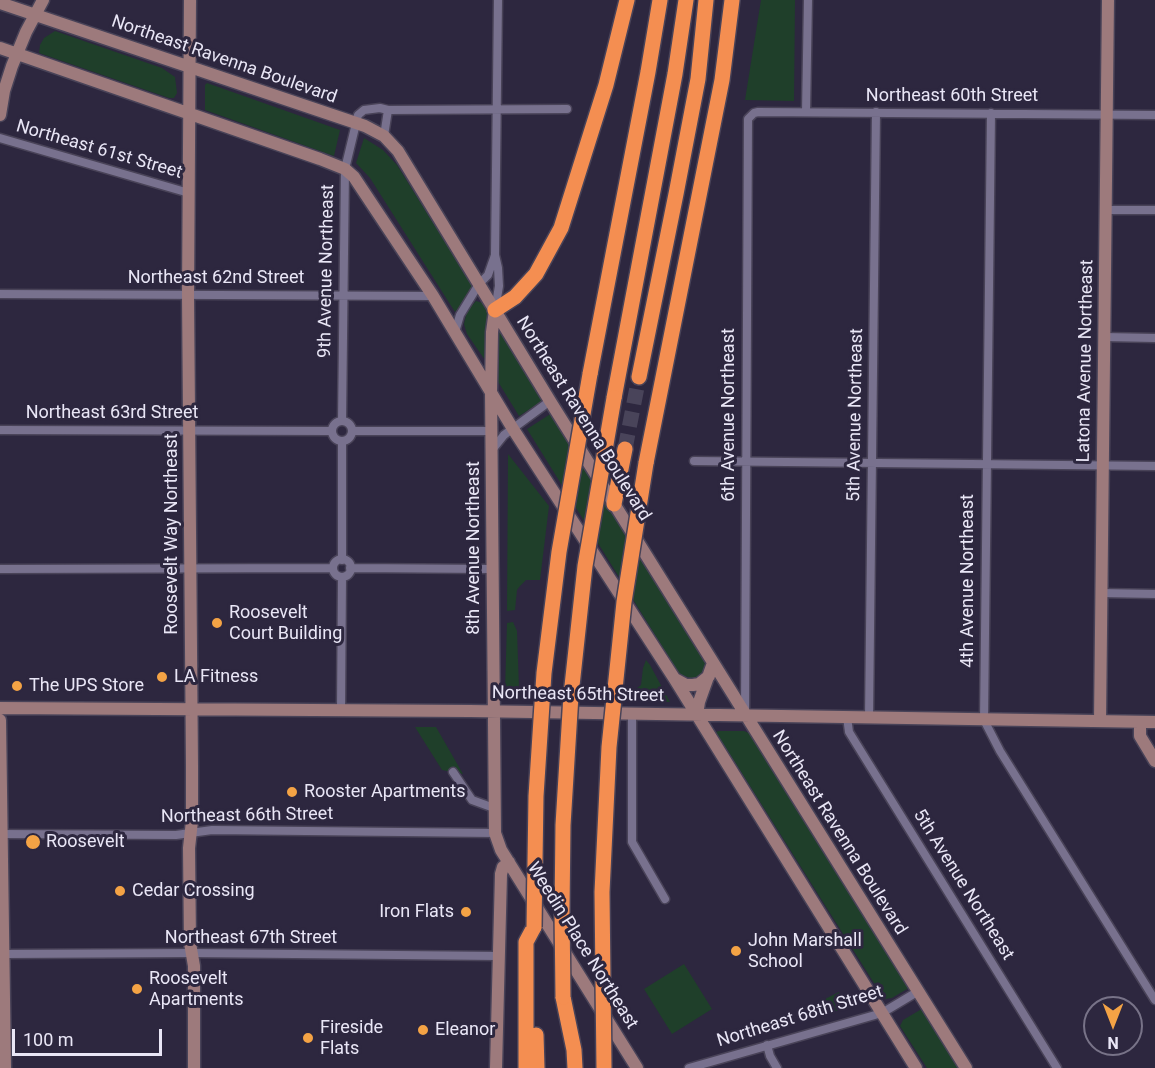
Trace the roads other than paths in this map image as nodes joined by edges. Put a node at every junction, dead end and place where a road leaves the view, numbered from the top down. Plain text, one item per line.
1 (43, 0) edge
2 (190, 0) edge
3 (498, 0) edge
4 (627, 0) edge
5 (660, 0) edge
6 (686, 0) edge
7 (706, 0) edge
8 (732, 0) edge
9 (808, 0) edge
10 (1108, 0) edge
11 (0, 3) edge
12 (35, 15) junction
13 (0, 48) edge
14 (17, 54) junction
15 (190, 68) junction
16 (496, 109) junction
17 (567, 109) dead end
18 (388, 110) junction
19 (807, 112) junction
20 (876, 112) junction
21 (991, 113) junction
22 (190, 114) junction
23 (1107, 114) junction
24 (750, 115) joint
25 (1155, 115) edge
26 (0, 116) edge
27 (355, 123) junction
28 (384, 136) junction
29 (0, 138) edge
30 (345, 169) junction
31 (189, 193) junction
32 (1106, 210) junction
33 (1155, 210) edge
34 (495, 255) junction
35 (479, 284) junction
36 (0, 294) edge
37 (188, 295) junction
38 (342, 295) junction
39 (432, 296) junction
40 (495, 310) junction
41 (455, 332) junction
42 (1104, 337) junction
43 (1155, 338) edge
44 (639, 377) tunnel mouth
45 (491, 391) junction
46 (550, 401) junction
47 (342, 421) junction
48 (513, 429) junction
49 (0, 430) edge
50 (190, 430) junction
51 (332, 431) junction
52 (352, 431) junction
53 (491, 431) junction
54 (342, 441) junction
55 (625, 449) tunnel mouth
56 (491, 451) junction
57 (694, 461) dead end
58 (745, 462) junction
59 (872, 463) junction
60 (986, 464) junction
61 (1103, 465) junction
62 (1155, 466) edge
63 (614, 504) junction
64 (342, 560) junction
65 (190, 568) junction
66 (333, 568) junction
67 (351, 568) junction
68 (0, 569) edge
69 (492, 569) junction
70 (342, 577) junction
71 (1101, 593) junction
72 (1155, 594) edge
73 (713, 663) junction
74 (709, 676) junction
75 (674, 678) junction
76 (0, 708) edge
77 (192, 708) junction
78 (341, 710) junction
79 (494, 712) junction
80 (632, 715) junction
81 (697, 715) junction
82 (745, 715) junction
83 (847, 717) junction
84 (869, 718) junction
85 (0, 720) edge
86 (984, 720) junction
87 (1100, 722) junction
88 (1140, 722) junction
89 (1155, 722) edge
90 (1155, 761) edge
91 (453, 772) dead end
92 (494, 808) junction
93 (190, 833) junction
94 (1, 834) edge
95 (496, 838) junction
96 (509, 862) junction
97 (520, 880) junction
98 (665, 899) dead end
99 (500, 902) junction
100 (4, 954) junction
101 (192, 954) junction
102 (499, 957) junction
103 (530, 982) junction
104 (917, 992) junction
105 (563, 997) junction
106 (1155, 1000) edge
107 (882, 1013) junction
108 (767, 1045) junction
109 (5, 1068) edge
110 (194, 1068) edge
111 (496, 1068) edge
112 (526, 1068) edge
113 (537, 1068) edge
114 (565, 1068) edge
115 (575, 1068) edge
116 (604, 1068) edge
117 (638, 1068) edge
118 (689, 1068) edge
119 (777, 1068) edge
120 (916, 1068) edge
121 (966, 1068) edge
122 (1056, 1068) edge

1 - 12 main road
2 - 15 main road, Roosevelt Way Northeast
3 - 16 street, 8th Avenue Northeast
4 - 40 highway
5 - 103 highway, bridge
6 - 105 highway, bridge
7 - 44 highway
8 - 116 highway, bridge
9 - 19 street
10 - 23 main road, Latona Avenue Northeast
11 - 12 main road, Northeast Ravenna Boulevard
12 - 14 main road
12 - 15 main road, Northeast Ravenna Boulevard
13 - 14 main road
14 - 22 main road
14 - 26 main road
15 - 22 main road, Roosevelt Way Northeast
15 - 27 main road, Northeast Ravenna Boulevard
16 - 17 street
16 - 18 street
16 - 34 street, 8th Avenue Northeast
18 - 27 street
18 - 28 street
19 - 20 street, Northeast 60th Street
19 - 24 street, Northeast 60th Street
20 - 21 street, Northeast 60th Street
20 - 59 street, 5th Avenue Northeast
21 - 23 street, Northeast 60th Street
21 - 60 street, 4th Avenue Northeast
22 - 30 main road
22 - 31 main road, Roosevelt Way Northeast
23 - 25 street, Northeast 60th Street
23 - 32 main road, Latona Avenue Northeast
24 - 58 street, 6th Avenue Northeast
27 - 28 main road, Northeast Ravenna Boulevard
27 - 30 street, 9th Avenue Northeast
28 - 35 main road, Northeast Ravenna Boulevard
29 - 31 street, Northeast 61st Street
30 - 38 street, 9th Avenue Northeast
30 - 39 main road
31 - 37 main road, Roosevelt Way Northeast
32 - 33 street
32 - 42 main road, Latona Avenue Northeast
34 - 35 street, 8th Avenue Northeast
34 - 40 street, 8th Avenue Northeast
35 - 40 main road, Northeast Ravenna Boulevard
35 - 41 street, 8th Avenue Northeast
36 - 37 street, Northeast 62nd Street
37 - 38 street, Northeast 62nd Street
37 - 50 main road, Roosevelt Way Northeast
38 - 39 street, Northeast 62nd Street
38 - 47 street, 9th Avenue Northeast
39 - 41 main road
40 - 45 main road, 8th Avenue Northeast
40 - 46 main road, Northeast Ravenna Boulevard
41 - 45 main road
42 - 43 street
42 - 61 main road, Latona Avenue Northeast
45 - 48 main road
45 - 53 main road, 8th Avenue Northeast
46 - 48 street
46 - 63 main road, Northeast Ravenna Boulevard
47 - 51 street
47 - 52 street
48 - 56 street
48 - 75 main road
49 - 50 street, Northeast 63rd Street
50 - 51 street, Northeast 63rd Street
50 - 65 main road, Roosevelt Way Northeast
51 - 54 street
52 - 53 street
52 - 54 street
53 - 56 main road, 8th Avenue Northeast
54 - 64 street
55 - 63 highway
56 - 69 main road, 8th Avenue Northeast
57 - 58 street
58 - 59 street
58 - 82 street, 6th Avenue Northeast
59 - 60 street
59 - 84 street, 5th Avenue Northeast
60 - 61 street
60 - 86 street, 4th Avenue Northeast
61 - 62 street
61 - 71 main road, Latona Avenue Northeast
63 - 73 main road, Northeast Ravenna Boulevard
64 - 66 street
64 - 67 street
65 - 66 street
65 - 68 street
65 - 77 main road, Roosevelt Way Northeast
66 - 70 street
67 - 69 street
67 - 70 street
69 - 79 main road, 8th Avenue Northeast
70 - 78 street
71 - 72 street
71 - 87 main road, Latona Avenue Northeast
73 - 74 main road
73 - 82 main road, Northeast Ravenna Boulevard
74 - 75 main road
74 - 81 main road
75 - 81 main road
76 - 77 main road, Northeast 65th Street
77 - 78 main road, Northeast 65th Street
77 - 93 main road, Roosevelt Way Northeast
78 - 79 main road, Northeast 65th Street
79 - 80 main road, Northeast 65th Street
79 - 92 main road, 8th Avenue Northeast
80 - 81 main road, Northeast 65th Street
80 - 98 street
81 - 82 main road, Northeast 65th Street
81 - 107 main road
82 - 83 main road, Northeast 65th Street
82 - 104 main road, Northeast Ravenna Boulevard
83 - 84 main road, Northeast 65th Street
83 - 122 street, 5th Avenue Northeast
84 - 86 main road, Northeast 65th Street
85 - 94 main road
86 - 87 main road, Northeast 65th Street
86 - 106 street, 4th Avenue Northeast
87 - 88 main road, Northeast 65th Street
88 - 89 main road, Northeast 65th Street
88 - 90 main road
91 - 92 street
92 - 95 main road, 8th Avenue Northeast
93 - 94 street, Northeast 66th Street
93 - 95 street, Northeast 66th Street
93 - 101 main road, Roosevelt Way Northeast
94 - 100 main road
95 - 96 main road, Weedin Place Northeast
96 - 97 main road, Weedin Place Northeast
96 - 99 main road
97 - 99 main road
97 - 117 main road, Weedin Place Northeast
99 - 102 main road
100 - 101 street, Northeast 67th Street
100 - 109 main road
101 - 102 street, Northeast 67th Street
101 - 110 main road, Roosevelt Way Northeast
102 - 111 main road
103 - 112 highway
103 - 113 highway
104 - 107 street, Northeast 68th Street
104 - 121 main road, Northeast Ravenna Boulevard
105 - 114 highway
105 - 115 highway
107 - 108 street, Northeast 68th Street
107 - 120 main road
108 - 118 street, Northeast 68th Street
108 - 119 street

